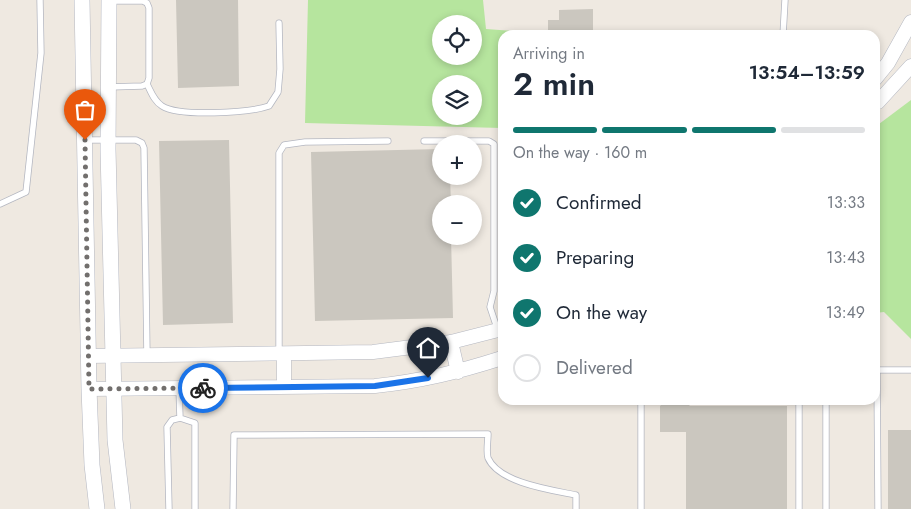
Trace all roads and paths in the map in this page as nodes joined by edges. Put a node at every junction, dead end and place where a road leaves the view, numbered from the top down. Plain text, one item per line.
1 (40, 0) edge
2 (82, 0) edge
3 (109, 0) edge
4 (785, 0) edge
5 (911, 22) edge
6 (279, 23) dead end
7 (784, 30) edge
8 (911, 66) edge
9 (880, 73) edge
10 (147, 84) junction
11 (109, 86) junction
12 (880, 100) edge
13 (85, 140) junction
14 (108, 140) junction
15 (388, 141) dead end
16 (424, 141) dead end
17 (0, 204) edge
18 (498, 325) edge
19 (498, 330) edge
20 (451, 342) junction
21 (147, 354) junction
22 (281, 354) junction
23 (88, 356) junction
24 (114, 356) junction
25 (498, 359) edge
26 (880, 370) edge
27 (911, 370) edge
28 (458, 372) junction
29 (284, 387) junction
30 (179, 388) junction
31 (89, 389) junction
32 (115, 389) junction
33 (641, 405) edge
34 (799, 405) edge
35 (826, 405) edge
36 (877, 405) edge
37 (180, 418) junction
38 (97, 509) edge
39 (123, 509) edge
40 (168, 509) edge
41 (195, 509) edge
42 (233, 509) edge
43 (576, 509) edge
44 (642, 509) edge
45 (800, 509) edge
46 (826, 509) edge
47 (878, 509) edge

1 - 17 lane
2 - 13 main road
3 - 10 lane
3 - 11 main road
4 - 7 lane
5 - 9 street
6 - 10 lane
8 - 12 street
10 - 11 lane
11 - 14 main road
13 - 14 lane
13 - 23 main road
14 - 21 lane
14 - 24 main road
15 - 22 lane
16 - 18 lane
19 - 20 street
20 - 22 street
20 - 28 street
21 - 22 street
21 - 24 street
22 - 29 street
23 - 24 street
23 - 31 main road
24 - 32 main road
25 - 28 street
26 - 27 lane
28 - 29 street
29 - 30 street
30 - 32 street
30 - 37 lane
31 - 32 street
31 - 38 main road
32 - 39 main road
33 - 44 lane
34 - 45 lane
35 - 46 lane
36 - 47 lane
37 - 40 lane
37 - 41 lane
42 - 43 lane

